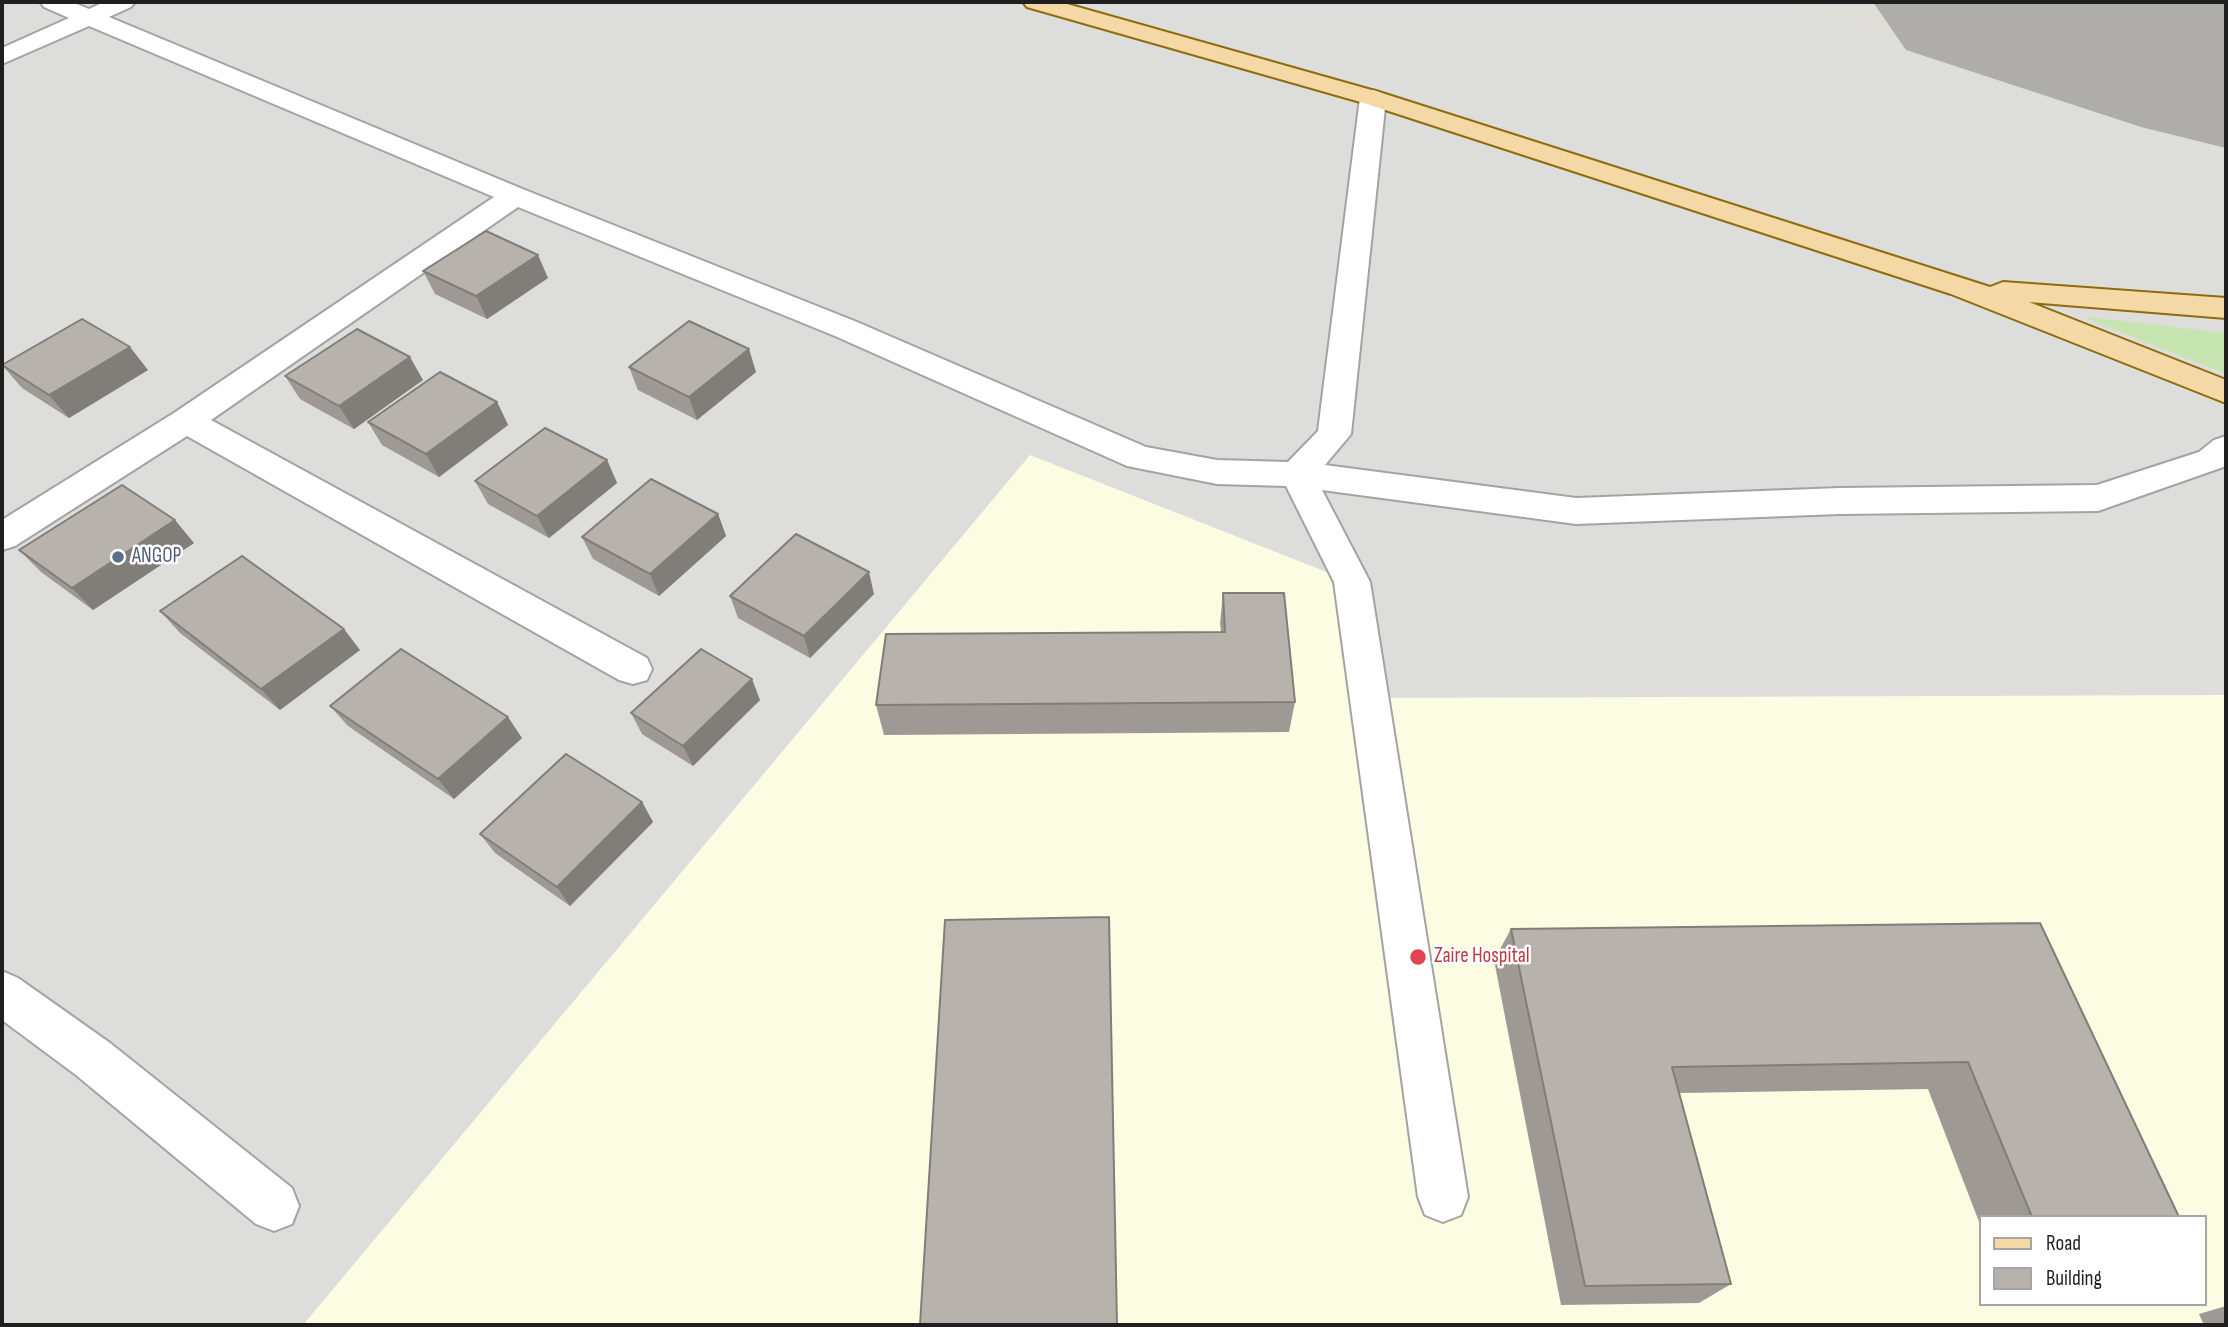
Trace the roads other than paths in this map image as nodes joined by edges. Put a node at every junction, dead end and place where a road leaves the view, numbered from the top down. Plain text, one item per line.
1 (52, 2) edge
2 (123, 2) edge
3 (1035, 2) edge
4 (90, 18) junction
5 (2, 57) edge
6 (1373, 98) junction
7 (516, 196) junction
8 (1962, 287) junction
9 (2226, 309) edge
10 (2226, 392) edge
11 (186, 421) junction
12 (2226, 448) edge
13 (1297, 474) junction
14 (2, 537) edge
15 (634, 669) dead end
16 (2, 993) edge
17 (1443, 1197) dead end
18 (274, 1206) dead end

1 - 4 street
2 - 4 street
3 - 6 main road
4 - 5 street
4 - 7 street
6 - 8 main road
6 - 13 street
7 - 11 street
7 - 13 street
8 - 9 main road
8 - 10 main road
11 - 14 street
11 - 15 street
12 - 13 street
13 - 17 street
16 - 18 street

